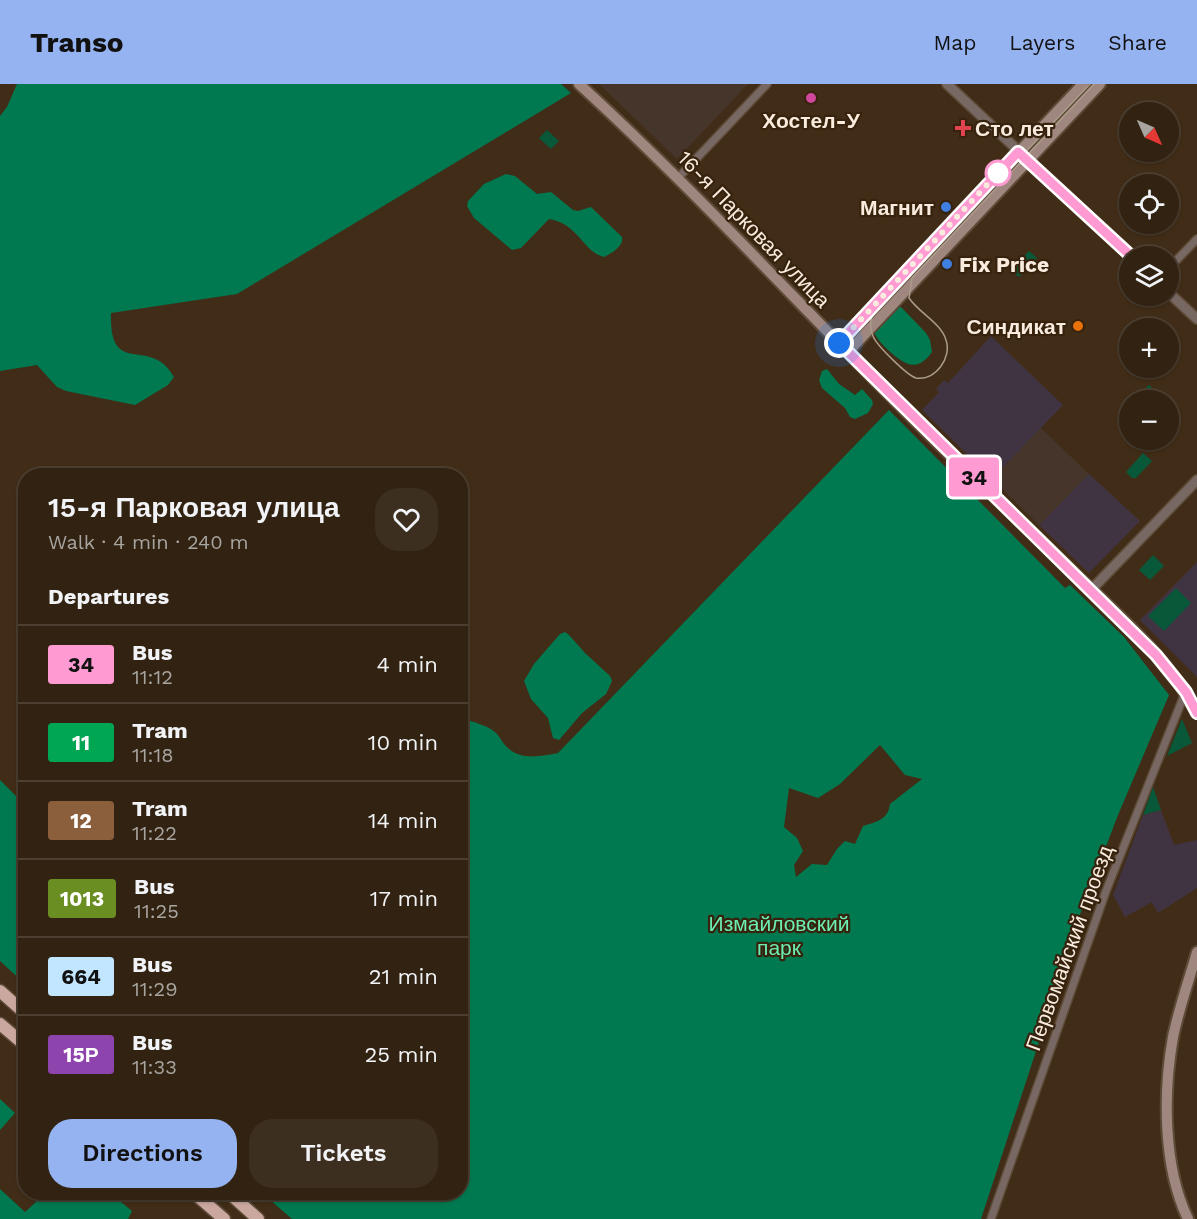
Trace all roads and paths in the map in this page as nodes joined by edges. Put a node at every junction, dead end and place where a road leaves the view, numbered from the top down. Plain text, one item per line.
1 (579, 84) edge
2 (767, 84) edge
3 (947, 84) edge
4 (1083, 84) edge
5 (1100, 84) edge
6 (1018, 152) junction
7 (1028, 162) junction
8 (678, 178) junction
9 (1197, 239) edge
10 (1120, 246) edge
11 (1179, 258) edge
12 (1179, 302) edge
13 (1197, 319) edge
14 (839, 343) junction
15 (848, 352) junction
16 (1197, 480) edge
17 (1092, 590) junction
18 (1186, 692) junction
19 (1197, 713) edge
20 (1197, 952) edge
21 (0, 992) edge
22 (18, 1007) edge
23 (0, 1024) edge
24 (18, 1039) edge
25 (203, 1200) edge
26 (237, 1200) edge
27 (224, 1219) edge
28 (258, 1219) edge
29 (991, 1219) edge
30 (1188, 1219) edge

1 - 8 main road, 16-я Парковая улица
2 - 8 street
3 - 6 street
4 - 6 main road
5 - 7 main road
6 - 7 street
6 - 14 main road
7 - 10 street
7 - 15 main road
8 - 14 main road, 16-я Парковая улица
9 - 11 street
12 - 13 street
14 - 15 main road, 16-я Парковая улица
15 - 17 main road, 16-я Парковая улица
16 - 17 street
17 - 18 main road, 16-я Парковая улица
18 - 19 main road, 16-я Парковая улица
18 - 29 street, Первомайский проезд
20 - 30 main road
21 - 22 highway
23 - 24 highway
25 - 27 highway
26 - 28 highway

